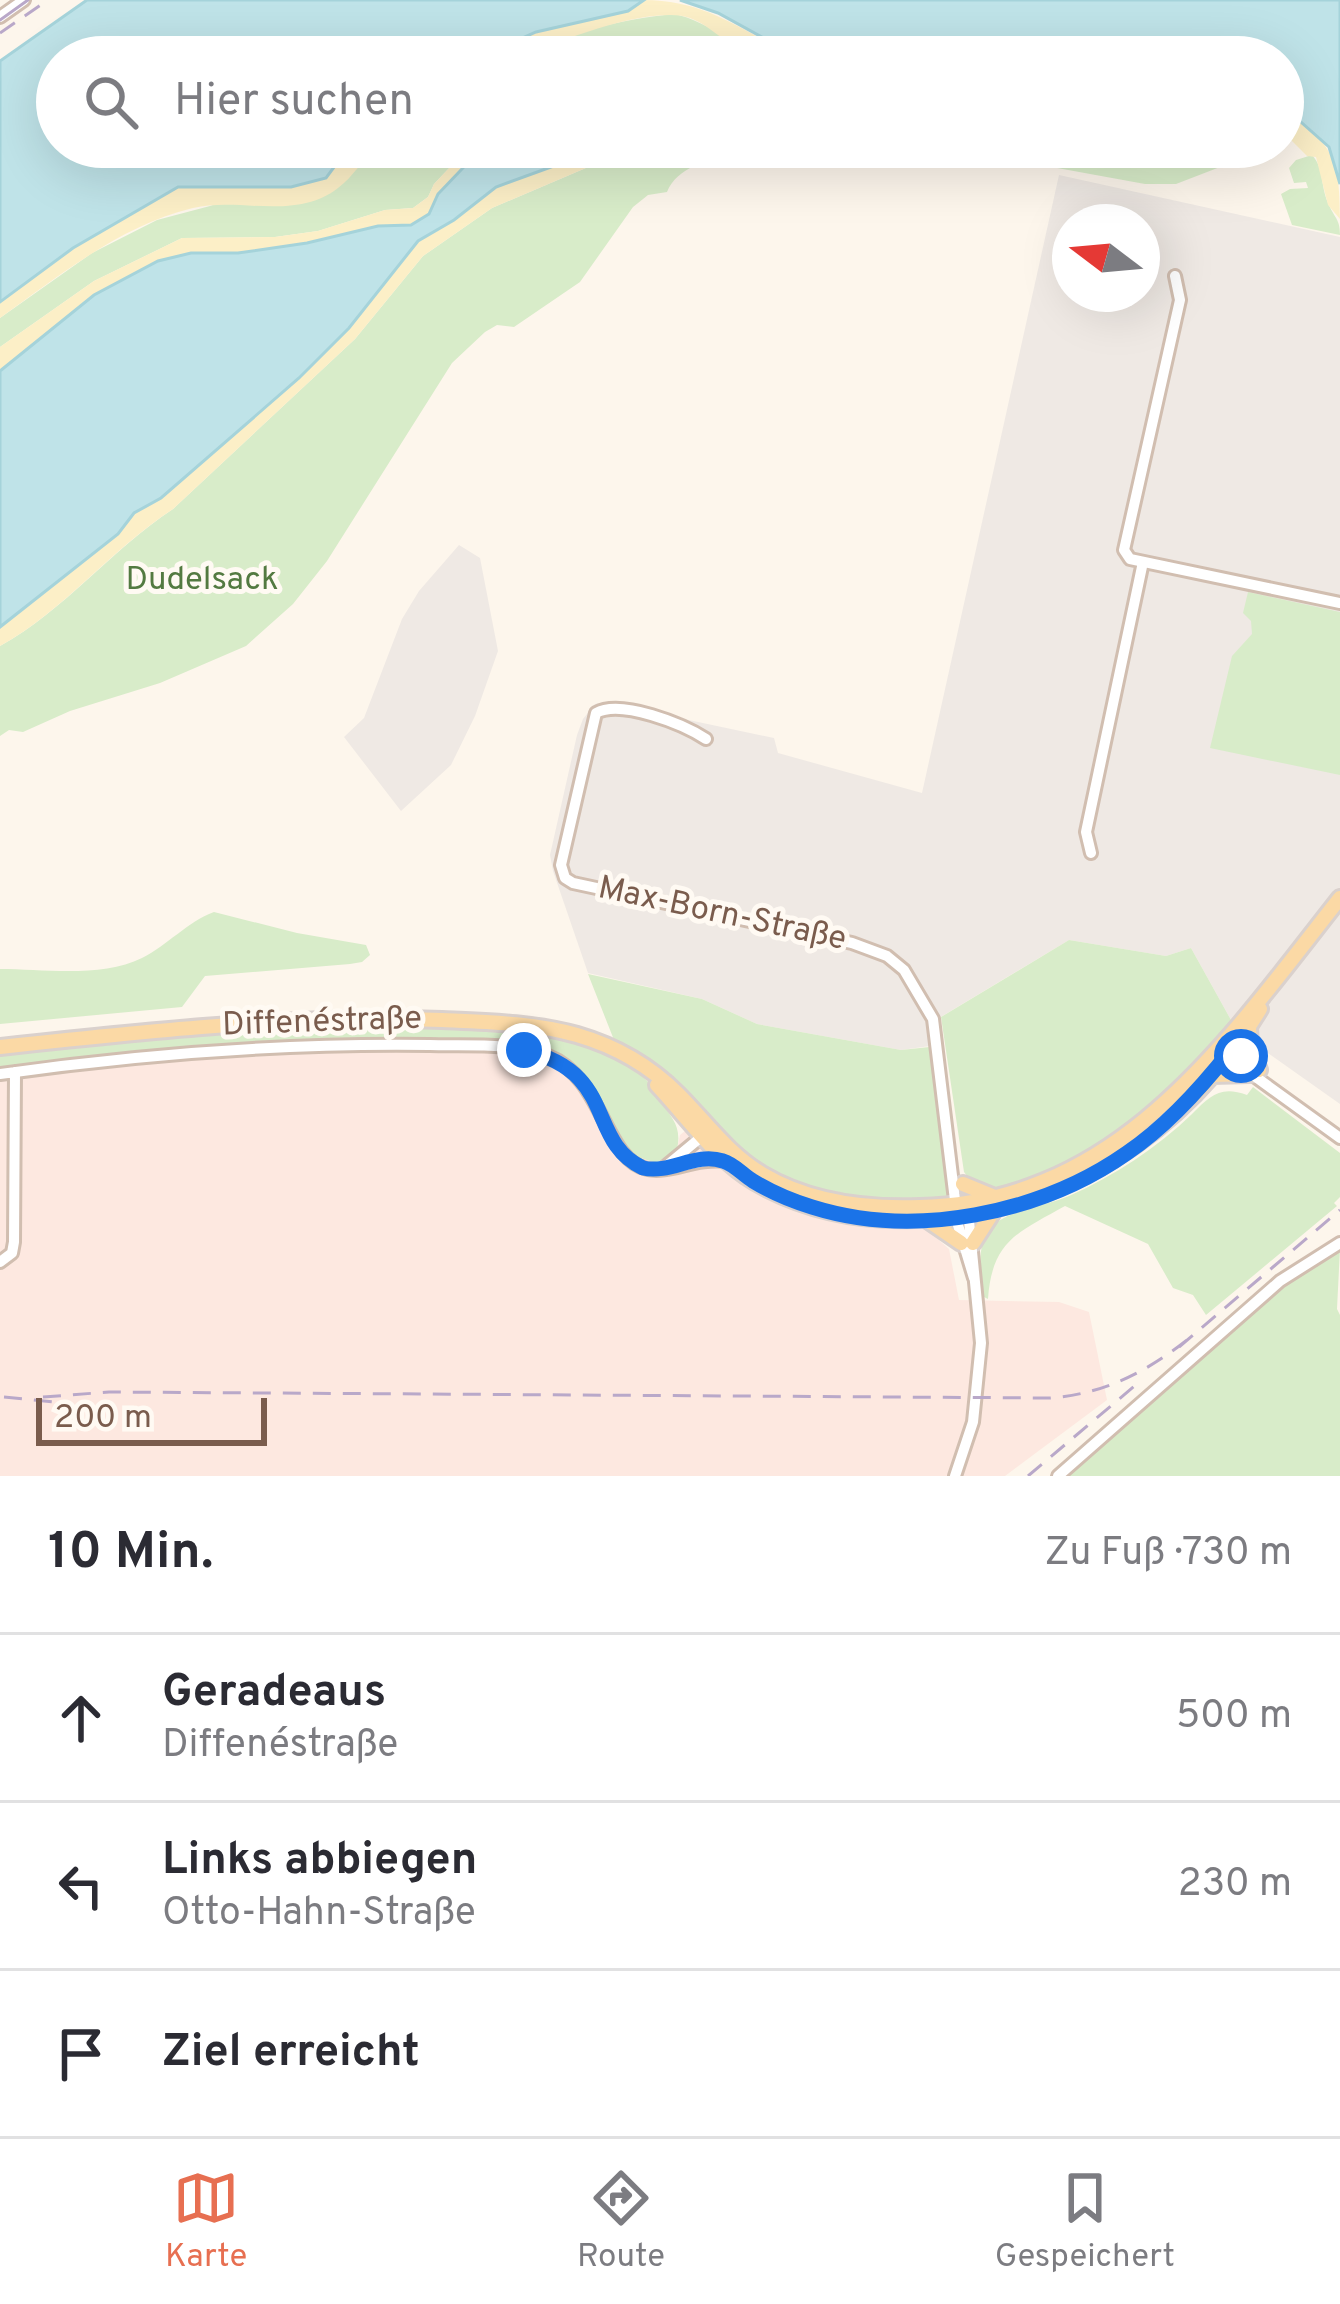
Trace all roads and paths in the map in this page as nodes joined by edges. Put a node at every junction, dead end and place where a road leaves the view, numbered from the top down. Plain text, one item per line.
1 (25, 0) edge
2 (0, 17) edge
3 (1174, 276) dead end
4 (1143, 562) junction
5 (1340, 603) edge
6 (706, 739) dead end
7 (1090, 853) dead end
8 (1340, 898) edge
9 (1273, 984) junction
10 (1249, 1028) junction
11 (0, 1047) edge
12 (1227, 1050) junction
13 (638, 1064) junction
14 (15, 1072) junction
15 (1254, 1072) junction
16 (0, 1074) edge
17 (1210, 1075) junction
18 (680, 1111) junction
19 (706, 1135) junction
20 (1340, 1138) edge
21 (951, 1144) junction
22 (685, 1155) junction
23 (727, 1161) junction
24 (963, 1184) junction
25 (996, 1204) junction
26 (962, 1211) junction
27 (926, 1219) junction
28 (967, 1243) junction
29 (1340, 1243) edge
30 (0, 1262) edge
31 (955, 1476) edge
32 (1058, 1476) edge

1 - 2 street
3 - 4 street
4 - 5 street
4 - 7 street
6 - 21 street, Max-Born-Straße
8 - 9 main road, Diffenéstraße
9 - 10 main road, Diffenéstraße
9 - 12 main road, Diffenéstraße
10 - 12 main road, Diffenéstraße
10 - 15 main road
11 - 13 main road, Diffenéstraße
12 - 15 street
12 - 17 main road, Diffenéstraße
12 - 25 main road, Diffenéstraße
13 - 18 main road, Diffenéstraße
13 - 19 main road, Diffenéstraße
14 - 16 street
14 - 22 street
14 - 30 street
15 - 17 main road
15 - 20 street
17 - 25 main road, Diffenéstraße
18 - 19 main road, Diffenéstraße
18 - 22 street
19 - 22 street
19 - 23 main road, Diffenéstraße
19 - 26 main road, Diffenéstraße
21 - 24 street, Max-Born-Straße
21 - 26 street, Max-Born-Straße
22 - 23 street
23 - 27 main road, Diffenéstraße
24 - 25 main road
24 - 26 street, Max-Born-Straße
25 - 26 main road, Diffenéstraße
25 - 28 main road
26 - 27 main road, Diffenéstraße
26 - 28 street
27 - 28 main road
28 - 31 street
29 - 32 street

